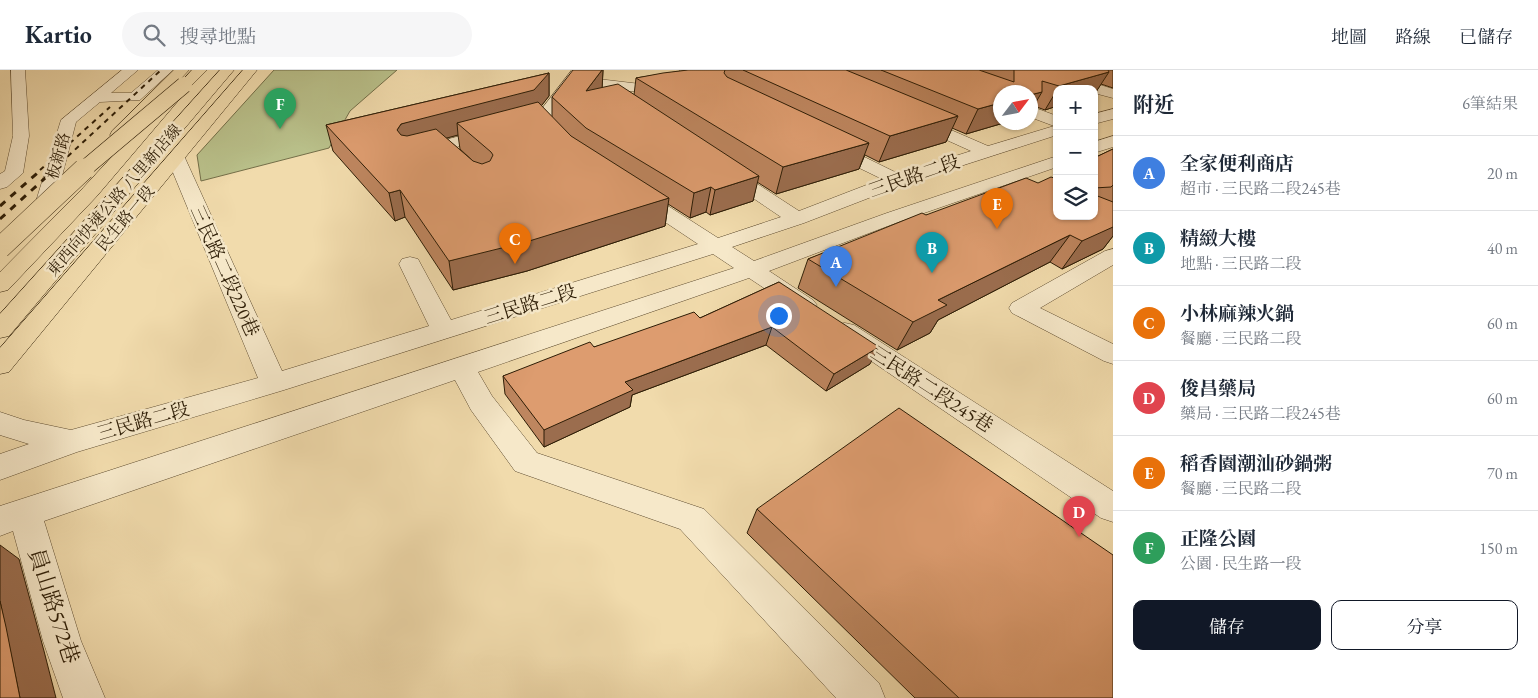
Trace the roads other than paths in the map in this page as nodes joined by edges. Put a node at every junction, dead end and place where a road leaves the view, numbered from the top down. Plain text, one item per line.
1 (18, 70) edge
2 (131, 70) edge
3 (166, 70) edge
4 (200, 70) edge
5 (227, 70) edge
6 (250, 70) edge
7 (687, 70) edge
8 (1039, 70) edge
9 (575, 75) edge
10 (183, 78) edge
11 (1113, 94) edge
12 (96, 98) junction
13 (900, 114) edge
14 (1113, 114) edge
15 (1038, 115) edge
16 (1098, 118) edge
17 (1053, 121) edge
18 (510, 127) edge
19 (1053, 131) edge
20 (815, 139) edge
21 (1113, 141) edge
22 (443, 146) junction
23 (1098, 147) edge
24 (572, 151) edge
25 (987, 152) junction
26 (412, 155) edge
27 (176, 158) junction
28 (457, 158) edge
29 (708, 160) edge
30 (1053, 162) edge
31 (7, 178) edge
32 (898, 180) junction
33 (1001, 181) junction
34 (617, 182) edge
35 (1024, 191) edge
36 (43, 211) junction
37 (796, 219) junction
38 (22, 231) junction
39 (0, 232) edge
40 (715, 246) junction
41 (0, 248) edge
42 (0, 252) edge
43 (1113, 256) edge
44 (410, 264) dead end
45 (752, 270) junction
46 (0, 285) edge
47 (0, 330) edge
48 (444, 331) junction
49 (1113, 355) edge
50 (0, 365) edge
51 (463, 368) junction
52 (274, 383) junction
53 (0, 423) edge
54 (72, 442) junction
55 (0, 467) edge
56 (1113, 508) edge
57 (12, 517) edge
58 (84, 698) edge
59 (864, 698) edge

1 - 31 street
2 - 12 street, 板新路
3 - 12 street
4 - 10 main road, 東西向快速公路 八里新店線
5 - 47 main road, 東西向快速公路 八里新店線
6 - 27 main road, 民生路一段
7 - 9 street
8 - 11 street
9 - 24 street
10 - 36 main road
10 - 41 main road, bridge
10 - 46 main road, 東西向快速公路 八里新店線, bridge
12 - 36 street, 板新路
13 - 25 street
14 - 16 street
15 - 17 street
18 - 22 street
19 - 25 street, 三民路二段
20 - 32 street
21 - 23 street
22 - 26 street
22 - 28 street
25 - 32 street, 三民路二段
25 - 33 street
27 - 50 main road, 民生路一段
27 - 52 street, 三民路二段220巷
29 - 37 street
30 - 33 street, 三民路二段
32 - 37 street, 三民路二段
33 - 35 street
33 - 45 street, 三民路二段
34 - 40 street, 三民路二段245巷
36 - 38 main road
37 - 40 street, 三民路二段
38 - 39 street
38 - 42 main road
40 - 45 street, 三民路二段245巷
40 - 48 street, 三民路二段
43 - 49 street
44 - 48 street
45 - 51 street, 三民路二段
45 - 56 street, 三民路二段245巷
48 - 52 street, 三民路二段
51 - 57 street, 三民路二段
51 - 59 street
52 - 54 street, 三民路二段
53 - 54 street
54 - 55 street, 三民路二段
57 - 58 street, 員山路572巷

